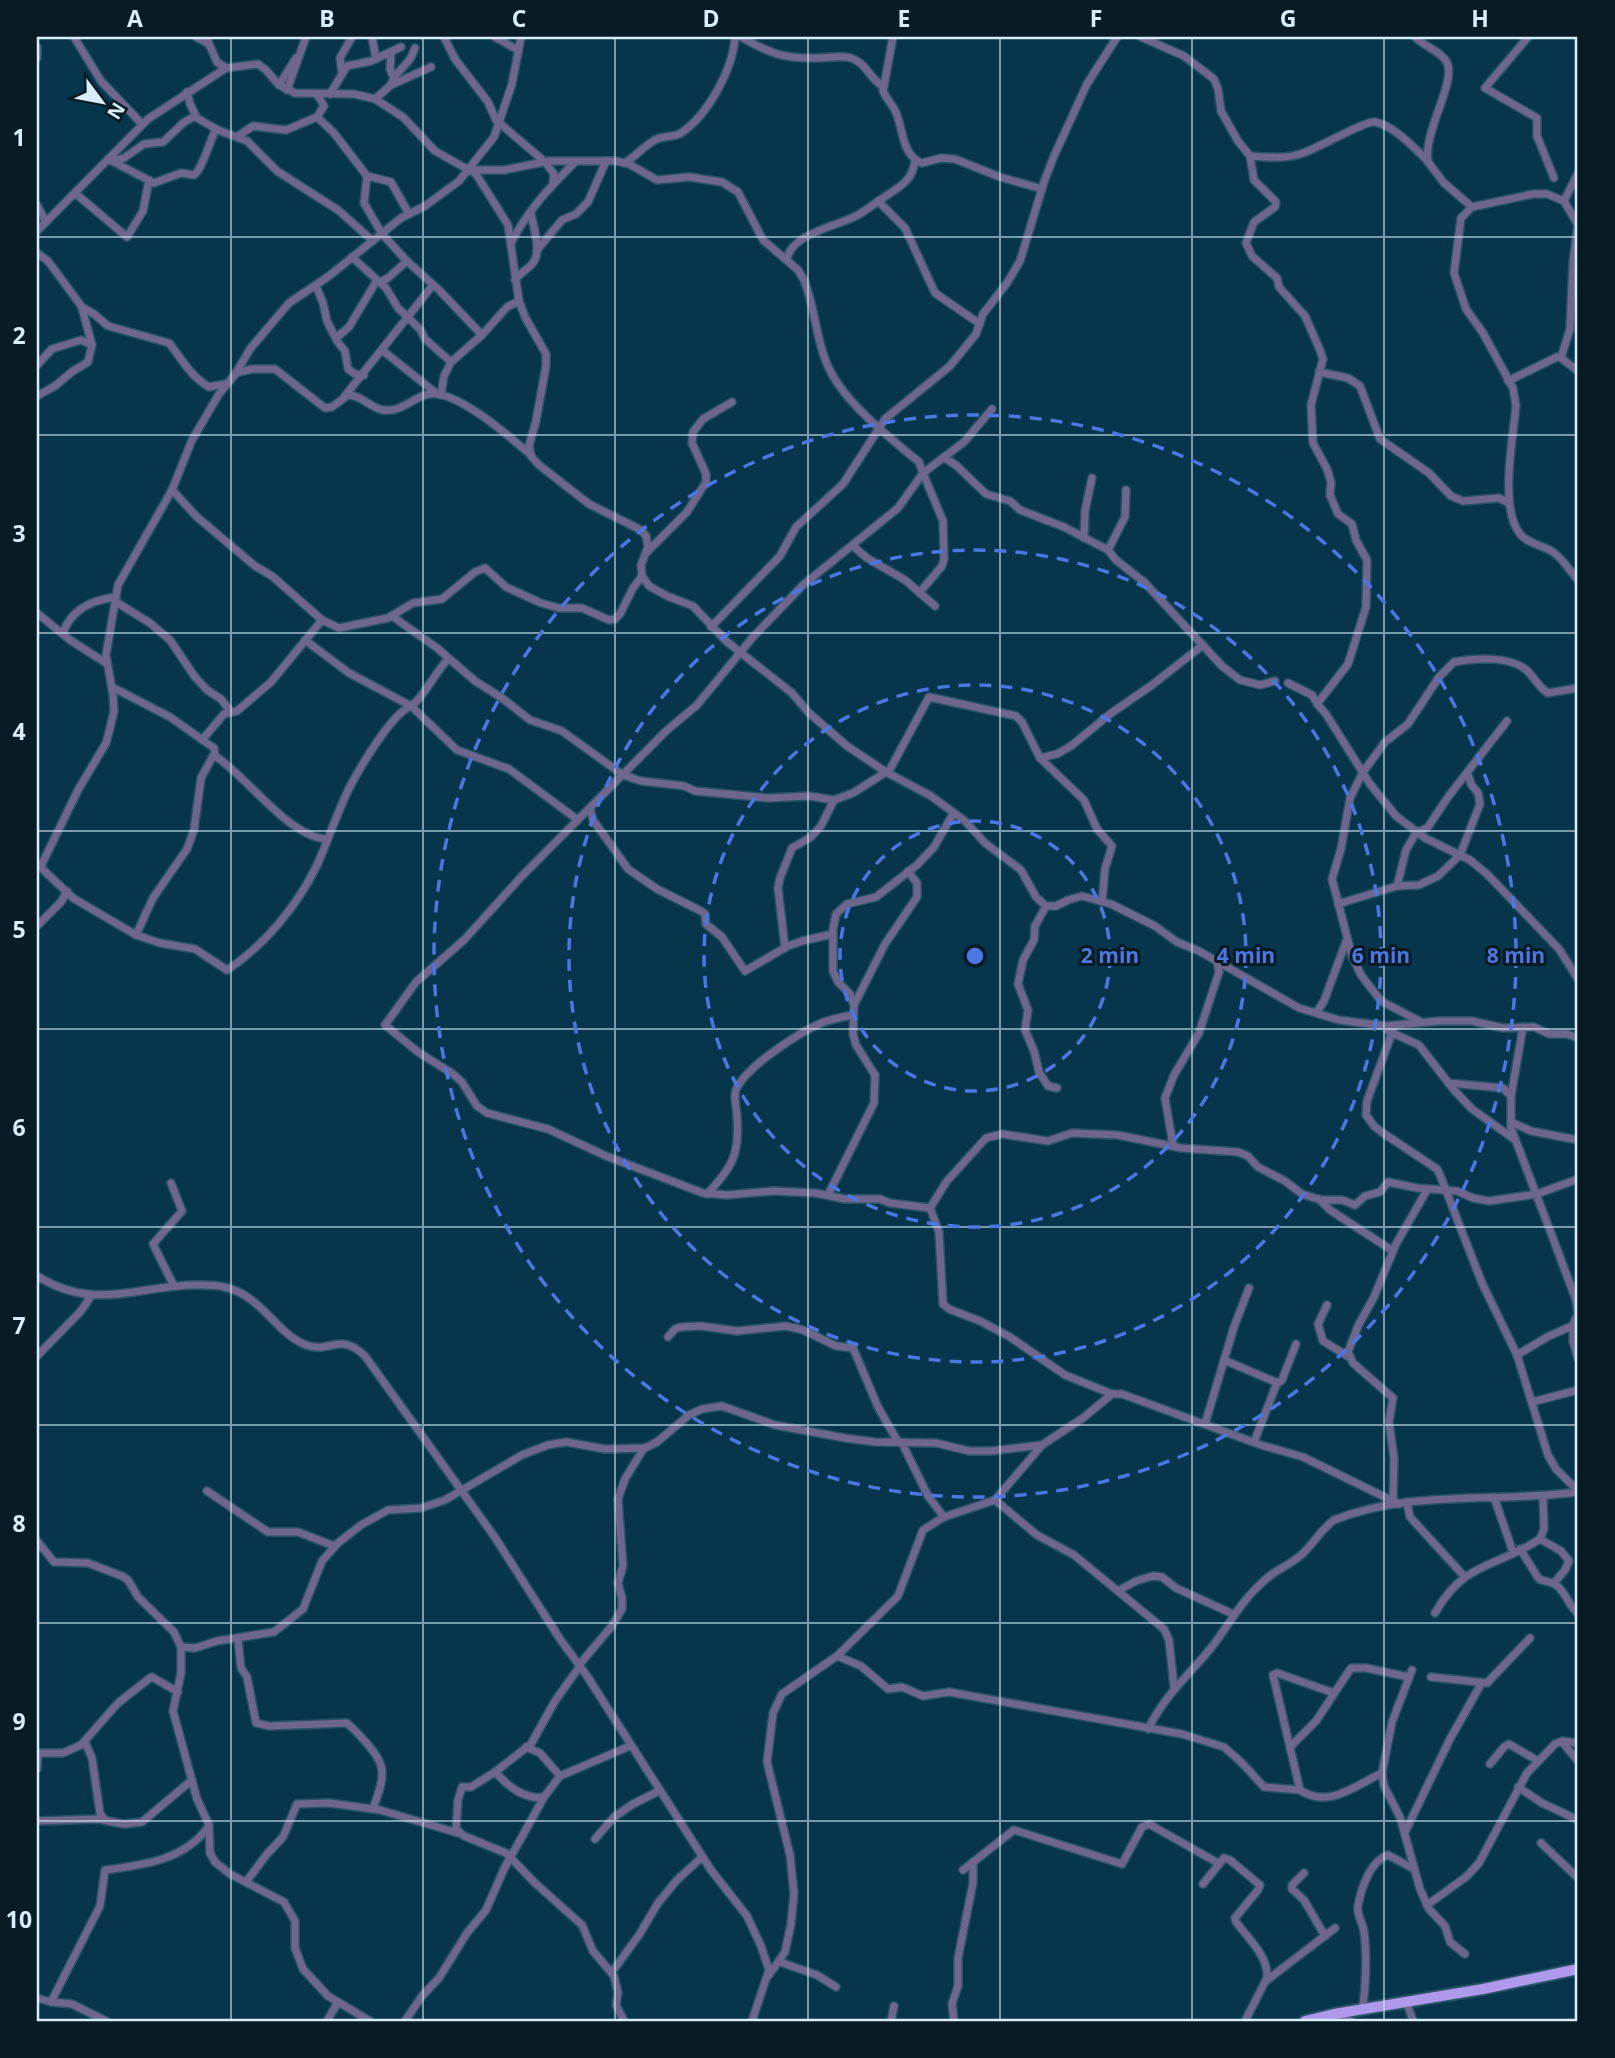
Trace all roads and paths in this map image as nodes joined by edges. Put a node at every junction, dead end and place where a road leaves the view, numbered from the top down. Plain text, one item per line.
1 (74, 37) edge
2 (196, 37) edge
3 (306, 37) edge
4 (352, 37) edge
5 (372, 37) edge
6 (444, 37) edge
7 (495, 37) edge
8 (521, 37) edge
9 (735, 37) edge
10 (741, 37) edge
11 (893, 37) edge
12 (1117, 37) edge
13 (1141, 37) edge
14 (1415, 37) edge
15 (1528, 37) edge
16 (207, 41) edge
17 (37, 47) edge
18 (401, 47) dead end
19 (415, 48) dead end
20 (518, 50) junction
21 (391, 52) junction
22 (298, 54) junction
23 (37, 58) edge
24 (376, 59) junction
25 (432, 67) dead end
26 (226, 68) junction
27 (342, 72) junction
28 (392, 81) junction
29 (279, 85) junction
30 (883, 86) junction
31 (287, 90) junction
32 (187, 92) junction
33 (317, 94) junction
34 (330, 94) junction
35 (375, 99) junction
36 (195, 116) junction
37 (317, 117) junction
38 (499, 122) junction
39 (142, 124) junction
40 (216, 129) junction
41 (238, 136) junction
42 (1250, 156) junction
43 (110, 160) junction
44 (915, 160) junction
45 (606, 161) junction
46 (545, 162) junction
47 (576, 162) junction
48 (1428, 162) junction
49 (625, 163) junction
50 (471, 170) junction
51 (1578, 173) edge
52 (367, 176) junction
53 (1553, 178) dead end
54 (149, 180) junction
55 (553, 182) junction
56 (1042, 189) junction
57 (75, 194) junction
58 (878, 201) junction
59 (1564, 201) junction
60 (37, 205) edge
61 (1472, 207) junction
62 (531, 213) junction
63 (409, 214) junction
64 (46, 222) junction
65 (1578, 224) edge
66 (37, 231) edge
67 (382, 234) junction
68 (373, 241) junction
69 (511, 243) junction
70 (537, 250) junction
71 (37, 253) edge
72 (352, 257) junction
73 (787, 259) junction
74 (407, 261) junction
75 (514, 280) junction
76 (378, 281) junction
77 (433, 285) junction
78 (316, 286) junction
79 (519, 301) junction
80 (82, 307) junction
81 (406, 316) junction
82 (981, 324) junction
83 (482, 335) junction
84 (336, 338) junction
85 (92, 345) junction
86 (382, 350) junction
87 (1561, 358) junction
88 (450, 362) junction
89 (37, 365) edge
90 (1578, 371) edge
91 (1319, 372) junction
92 (236, 373) junction
93 (364, 375) junction
94 (1508, 381) junction
95 (225, 383) junction
96 (439, 394) junction
97 (37, 396) edge
98 (344, 397) junction
99 (732, 402) dead end
100 (992, 409) dead end
101 (880, 428) junction
102 (531, 456) junction
103 (945, 458) junction
104 (923, 473) junction
105 (1092, 478) dead end
106 (172, 490) junction
107 (1126, 490) dead end
108 (1509, 503) junction
109 (1084, 538) junction
110 (853, 546) junction
111 (1108, 550) junction
112 (647, 552) junction
113 (642, 576) junction
114 (1578, 580) edge
115 (920, 593) junction
116 (116, 600) junction
117 (935, 606) dead end
118 (37, 613) edge
119 (391, 616) junction
120 (322, 620) junction
121 (711, 627) junction
122 (63, 633) junction
123 (305, 640) junction
124 (1203, 645) junction
125 (741, 654) junction
126 (448, 659) junction
127 (106, 663) junction
128 (1275, 681) dead end
129 (1288, 684) dead end
130 (112, 687) junction
131 (1578, 688) edge
132 (1317, 704) junction
133 (411, 706) junction
134 (231, 712) junction
135 (1507, 720) dead end
136 (202, 740) junction
137 (214, 754) junction
138 (1040, 758) junction
139 (1363, 772) junction
140 (887, 773) junction
141 (1468, 774) junction
142 (623, 775) junction
143 (834, 800) junction
144 (590, 808) junction
145 (953, 814) junction
146 (578, 820) junction
147 (1418, 831) junction
148 (327, 839) junction
149 (1460, 855) junction
150 (39, 865) edge
151 (908, 872) junction
152 (1397, 886) junction
153 (67, 891) junction
154 (1102, 902) junction
155 (1338, 904) junction
156 (1046, 906) junction
157 (37, 926) edge
158 (833, 934) junction
159 (136, 935) junction
160 (1347, 938) junction
161 (785, 948) junction
162 (1217, 960) junction
163 (1578, 979) edge
164 (854, 1005) junction
165 (1317, 1012) junction
166 (853, 1015) junction
167 (1422, 1022) junction
168 (1523, 1027) junction
169 (1393, 1028) junction
170 (1578, 1038) edge
171 (1448, 1083) junction
172 (1057, 1088) dead end
173 (1511, 1096) junction
174 (1511, 1122) junction
175 (1514, 1139) junction
176 (1578, 1140) edge
177 (1173, 1145) junction
178 (1578, 1179) edge
179 (171, 1183) dead end
180 (1427, 1190) junction
181 (1446, 1190) junction
182 (707, 1194) junction
183 (1537, 1194) junction
184 (828, 1195) junction
185 (1319, 1199) junction
186 (930, 1208) junction
187 (1393, 1251) junction
188 (37, 1276) edge
189 (174, 1286) junction
190 (1249, 1288) dead end
191 (91, 1296) junction
192 (1327, 1305) dead end
193 (1575, 1323) edge
194 (668, 1337) dead end
195 (1296, 1344) dead end
196 (1517, 1354) junction
197 (37, 1356) edge
198 (1349, 1357) junction
199 (1578, 1359) edge
200 (1224, 1360) junction
201 (1277, 1383) junction
202 (1578, 1390) edge
203 (1112, 1394) junction
204 (1532, 1402) junction
205 (1205, 1424) junction
206 (1254, 1442) junction
207 (900, 1443) junction
208 (1042, 1445) junction
209 (645, 1448) junction
210 (207, 1490) dead end
211 (461, 1491) junction
212 (1578, 1492) edge
213 (1543, 1496) junction
214 (1494, 1497) junction
215 (995, 1500) junction
216 (1400, 1502) junction
217 (944, 1517) junction
218 (1540, 1539) junction
219 (37, 1541) edge
220 (334, 1546) junction
221 (1516, 1551) junction
222 (1464, 1576) junction
223 (1554, 1583) junction
224 (1118, 1591) junction
225 (1435, 1613) dead end
226 (1578, 1613) edge
227 (1233, 1614) junction
228 (1530, 1638) dead end
229 (238, 1640) junction
230 (181, 1647) junction
231 (837, 1656) junction
232 (579, 1666) junction
233 (1432, 1677) dead end
234 (1481, 1684) junction
235 (1174, 1687) junction
236 (178, 1692) junction
237 (1334, 1693) junction
238 (1148, 1729) junction
239 (1562, 1741) junction
240 (85, 1742) junction
241 (1578, 1742) edge
242 (630, 1746) junction
243 (1291, 1746) junction
244 (526, 1747) junction
245 (37, 1753) edge
246 (1538, 1761) junction
247 (1578, 1761) edge
248 (1490, 1764) dead end
249 (37, 1769) edge
250 (495, 1772) junction
251 (1382, 1773) junction
252 (560, 1776) junction
253 (192, 1780) junction
254 (1518, 1787) junction
255 (1300, 1790) junction
256 (659, 1791) junction
257 (544, 1797) junction
258 (373, 1809) junction
259 (104, 1819) junction
260 (1578, 1820) edge
261 (37, 1821) edge
262 (209, 1825) junction
263 (1405, 1832) junction
264 (458, 1833) junction
265 (595, 1839) dead end
266 (1541, 1843) dead end
267 (511, 1857) junction
268 (702, 1857) junction
269 (973, 1862) junction
270 (1218, 1863) junction
271 (963, 1870) dead end
272 (1415, 1870) junction
273 (1304, 1872) dead end
274 (1578, 1878) edge
275 (246, 1882) junction
276 (1203, 1884) dead end
277 (1427, 1905) junction
278 (1335, 1928) dead end
279 (1325, 1936) junction
280 (1465, 1954) dead end
281 (780, 1962) junction
282 (1578, 1969) edge
283 (612, 1972) junction
284 (768, 1977) junction
285 (1266, 1981) junction
286 (836, 1987) dead end
287 (37, 1998) edge
288 (51, 2002) junction
289 (338, 2002) junction
290 (1407, 2003) junction
291 (894, 2006) dead end
292 (1362, 2010) junction
293 (1334, 2014) junction
294 (106, 2021) edge
295 (327, 2021) edge
296 (370, 2021) edge
297 (405, 2021) edge
298 (624, 2021) edge
299 (752, 2021) edge
300 (891, 2021) edge
301 (954, 2021) edge
302 (1245, 2021) edge
303 (1305, 2021) edge
304 (1351, 2021) edge
305 (1413, 2021) edge

1 - 39 street
2 - 16 street
3 - 22 street
4 - 27 street
5 - 24 street
6 - 38 street
7 - 20 street
8 - 20 street
9 - 49 street
10 - 30 street
11 - 30 street
12 - 56 street
13 - 42 street
14 - 48 street
15 - 53 street
16 - 26 street
17 - 23 street
18 - 21 street
19 - 28 street
20 - 38 street
21 - 24 street
21 - 28 street
22 - 29 street
22 - 31 street
24 - 27 street
25 - 28 street
26 - 29 street
26 - 32 street
27 - 34 street
28 - 35 street
29 - 31 street
30 - 44 street
31 - 33 street
32 - 36 street
32 - 39 street
33 - 34 street
33 - 37 street
34 - 35 street
35 - 50 street
36 - 40 street
36 - 43 street
37 - 41 street
37 - 52 street
38 - 46 street
38 - 50 street
39 - 43 street
40 - 41 street
40 - 54 street
41 - 68 street
42 - 48 street
42 - 91 street
43 - 54 street
43 - 57 street
44 - 56 street
44 - 58 street
45 - 47 street
45 - 49 street
45 - 70 street
46 - 47 street
46 - 50 street
46 - 55 street
47 - 55 street
48 - 61 street
49 - 73 street
50 - 63 street
50 - 69 street
51 - 59 street
52 - 63 street
52 - 67 street
54 - 57 street
55 - 62 street
56 - 82 street
57 - 64 street
58 - 73 street
58 - 82 street
59 - 61 street
59 - 65 street
60 - 64 street
61 - 94 street
62 - 69 street
62 - 70 street
63 - 67 street
64 - 66 street
65 - 87 street
67 - 68 street
67 - 74 street
68 - 72 street
69 - 75 street
70 - 75 street
71 - 80 street
72 - 76 street
72 - 78 street
73 - 101 street
74 - 76 street
74 - 77 street
75 - 79 street
76 - 81 street
76 - 84 street
77 - 81 street
77 - 83 street
78 - 84 street
78 - 92 street
79 - 83 street
79 - 102 street
80 - 85 street
80 - 95 street
81 - 86 street
81 - 88 street
82 - 101 street
83 - 88 street
84 - 93 street
85 - 89 street
85 - 97 street
86 - 93 street
86 - 96 street
87 - 90 street
87 - 94 street
88 - 96 street
91 - 108 street
91 - 132 street
92 - 95 street
92 - 98 street
93 - 98 street
94 - 108 street
95 - 106 street
96 - 98 street
96 - 102 street
99 - 112 street
100 - 103 street
101 - 104 street
101 - 121 street
102 - 112 street
103 - 104 street
103 - 109 street
104 - 110 street
104 - 115 street
105 - 109 street
106 - 116 street
106 - 120 street
107 - 111 street
108 - 114 street
109 - 111 street
110 - 115 street
110 - 125 street
111 - 124 street
112 - 113 street
113 - 119 street
113 - 121 street
115 - 117 street
116 - 122 street
116 - 127 street
116 - 134 street
118 - 122 street
119 - 120 street
119 - 126 street
120 - 123 street
121 - 125 street
122 - 127 street
123 - 133 street
123 - 134 street
124 - 128 street
124 - 138 street
125 - 140 street
125 - 142 street
126 - 133 street
126 - 142 street
127 - 130 street
129 - 132 street
130 - 136 street
130 - 150 street
131 - 139 street
132 - 139 street
133 - 146 street
133 - 148 street
134 - 136 street
135 - 141 street
136 - 137 street
137 - 148 street
137 - 159 street
138 - 140 street
138 - 154 street
139 - 147 street
139 - 155 street
140 - 143 street
140 - 145 street
141 - 147 street
141 - 149 street
142 - 143 street
142 - 144 street
143 - 161 street
144 - 146 street
144 - 161 street
145 - 151 street
145 - 156 street
146 - 182 street
147 - 149 street
147 - 152 street
148 - 159 street
149 - 152 street
149 - 163 street
150 - 153 street
151 - 158 street
151 - 164 street
152 - 155 street
153 - 157 street
153 - 159 street
154 - 156 street
154 - 162 street
155 - 160 street
156 - 172 street
158 - 161 street
158 - 164 street
160 - 165 street
160 - 167 street
162 - 165 street
162 - 177 street
164 - 166 street
165 - 169 street
166 - 182 street
166 - 184 street
167 - 168 street
167 - 169 street
168 - 170 street
168 - 173 street
169 - 171 street
169 - 181 street
171 - 173 street
171 - 175 street
173 - 174 street
174 - 175 street
174 - 176 street
175 - 183 street
177 - 185 street
177 - 186 street
178 - 183 street
179 - 189 street
180 - 181 street
180 - 185 street
180 - 187 street
181 - 183 street
181 - 196 street
182 - 184 street
183 - 193 street
184 - 186 street
185 - 187 street
186 - 203 street
187 - 198 street
188 - 191 street
189 - 191 street
189 - 211 street
190 - 200 street
191 - 197 street
192 - 198 street
193 - 196 street
193 - 199 street
194 - 207 street
195 - 201 street
196 - 204 street
198 - 216 street
200 - 201 street
200 - 205 street
201 - 206 street
202 - 204 street
203 - 205 street
203 - 208 street
204 - 212 street
205 - 206 street
206 - 216 street
207 - 208 street
207 - 209 street
207 - 217 street
208 - 215 street
209 - 211 street
209 - 232 street
210 - 220 street
211 - 220 street
211 - 232 street
212 - 213 street
213 - 214 street
213 - 218 street
214 - 216 street
214 - 221 street
215 - 217 street
215 - 224 street
216 - 222 street
216 - 227 street
217 - 231 street
218 - 221 street
218 - 223 street
219 - 230 street
220 - 229 street
221 - 222 street
221 - 223 street
222 - 225 street
223 - 226 street
224 - 227 street
224 - 235 street
227 - 235 street
228 - 234 street
229 - 230 street
229 - 258 street
230 - 236 street
231 - 238 street
231 - 281 street
232 - 242 street
232 - 244 street
233 - 234 street
234 - 263 street
235 - 238 street
236 - 240 street
236 - 253 street
237 - 243 street
237 - 243 street
237 - 251 street
238 - 255 street
239 - 241 street
239 - 246 street
239 - 247 street
240 - 245 street
240 - 259 street
242 - 252 street
242 - 256 street
243 - 255 street
244 - 250 street
244 - 252 street
245 - 249 street
246 - 248 street
246 - 254 street
250 - 257 street
250 - 264 street
251 - 255 street
251 - 263 street
252 - 257 street
253 - 259 street
253 - 262 street
254 - 260 street
254 - 277 street
256 - 265 street
256 - 268 street
257 - 267 street
258 - 264 street
258 - 275 street
259 - 261 street
262 - 275 street
262 - 288 street
263 - 272 street
264 - 267 street
266 - 274 street
267 - 283 street
267 - 297 street
268 - 283 street
268 - 284 street
269 - 270 street
269 - 271 street
269 - 301 street
270 - 276 street
270 - 285 street
272 - 277 street
272 - 292 street
273 - 279 street
275 - 289 street
277 - 280 street
278 - 279 street
279 - 285 street
281 - 284 street
281 - 286 street
282 - 290 main road
283 - 298 street
284 - 299 street
285 - 302 street
287 - 288 street
288 - 294 street
289 - 295 street
289 - 296 street
290 - 292 main road
290 - 305 street
291 - 300 street
292 - 293 main road
293 - 303 main road
293 - 304 street

